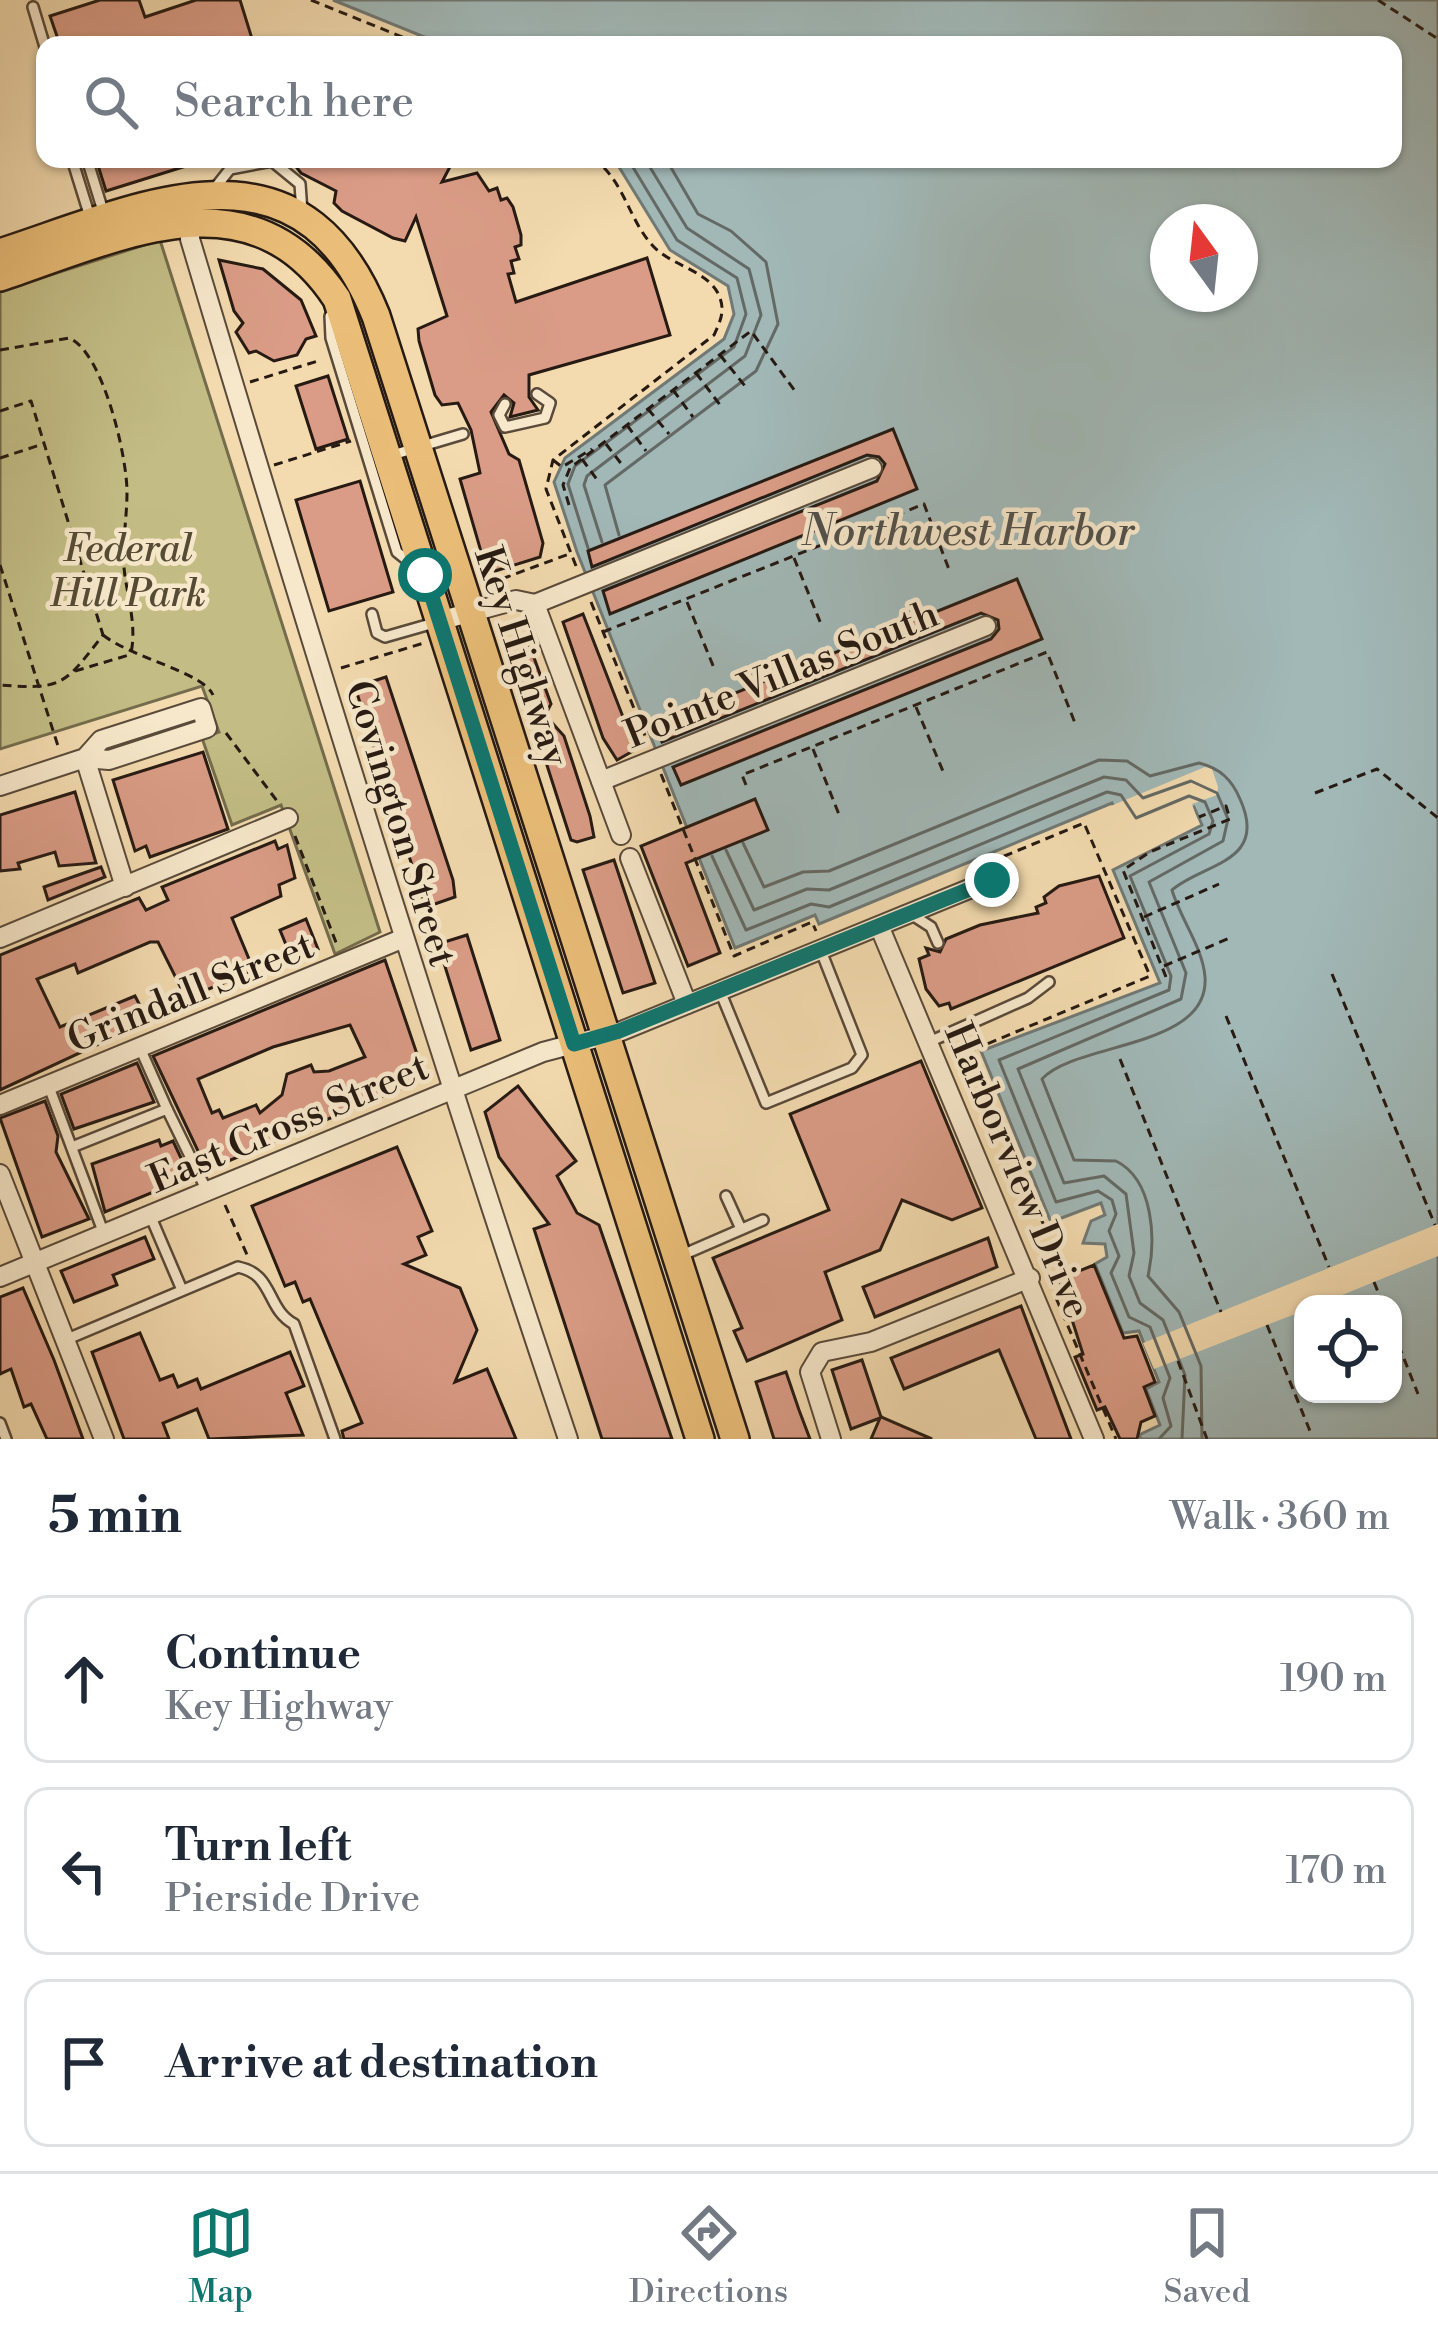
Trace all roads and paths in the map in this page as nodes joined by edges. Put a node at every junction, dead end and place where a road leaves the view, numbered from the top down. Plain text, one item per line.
1 (311, 0) edge
2 (1378, 0) edge
3 (33, 8) dead end
4 (42, 36) edge
5 (400, 36) edge
6 (1438, 39) edge
7 (76, 168) edge
8 (89, 168) edge
9 (235, 168) edge
10 (281, 168) edge
11 (606, 168) edge
12 (211, 194) junction
13 (300, 217) junction
14 (190, 221) junction
15 (101, 232) junction
16 (0, 253) edge
17 (0, 277) edge
18 (329, 286) junction
19 (0, 350) edge
20 (720, 354) junction
21 (328, 357) dead end
22 (696, 373) junction
23 (745, 386) dead end
24 (235, 387) junction
25 (674, 390) junction
26 (795, 391) dead end
27 (537, 394) dead end
28 (505, 404) dead end
29 (721, 405) dead end
30 (648, 409) junction
31 (0, 411) edge
32 (693, 417) dead end
33 (627, 425) junction
34 (464, 434) dead end
35 (669, 434) dead end
36 (353, 441) dead end
37 (604, 442) junction
38 (44, 444) junction
39 (417, 448) junction
40 (593, 451) junction
41 (646, 451) dead end
42 (389, 456) junction
43 (0, 458) edge
44 (582, 459) junction
45 (553, 460) junction
46 (623, 466) dead end
47 (872, 469) dead end
48 (258, 471) junction
49 (598, 481) dead end
50 (569, 505) dead end
51 (571, 553) junction
52 (794, 557) junction
53 (0, 565) edge
54 (950, 572) dead end
55 (425, 575) junction
56 (584, 584) junction
57 (473, 600) junction
58 (686, 600) junction
59 (535, 604) junction
60 (372, 614) dead end
61 (821, 624) dead end
62 (986, 626) dead end
63 (432, 632) junction
64 (603, 632) junction
65 (103, 635) junction
66 (130, 655) junction
67 (714, 668) dead end
68 (334, 670) dead end
69 (73, 672) junction
70 (0, 685) edge
71 (210, 687) dead end
72 (41, 690) junction
73 (915, 705) junction
74 (1075, 723) dead end
75 (812, 747) junction
76 (85, 758) junction
77 (655, 759) junction
78 (64, 766) junction
79 (945, 776) dead end
80 (602, 781) junction
81 (746, 785) dead end
82 (0, 786) edge
83 (1316, 793) dead end
84 (1199, 817) dead end
85 (288, 818) dead end
86 (840, 818) dead end
87 (1438, 818) edge
88 (621, 835) dead end
89 (630, 858) dead end
90 (976, 868) dead end
91 (1219, 884) dead end
92 (125, 886) junction
93 (1006, 889) dead end
94 (909, 915) junction
95 (1142, 918) junction
96 (880, 928) junction
97 (1232, 937) dead end
98 (0, 938) edge
99 (404, 938) junction
100 (819, 942) junction
101 (938, 943) dead end
102 (1162, 967) junction
103 (1332, 974) dead end
104 (1166, 977) dead end
105 (1049, 982) dead end
106 (720, 992) junction
107 (687, 1004) junction
108 (1226, 1016) dead end
109 (603, 1036) junction
110 (939, 1041) junction
111 (574, 1044) junction
112 (140, 1047) junction
113 (970, 1051) junction
114 (1120, 1058) dead end
115 (48, 1085) junction
116 (451, 1090) junction
117 (0, 1105) edge
118 (167, 1108) junction
119 (72, 1147) junction
120 (0, 1174) edge
121 (1027, 1186) junction
122 (212, 1189) junction
123 (1019, 1189) dead end
124 (726, 1196) dead end
125 (150, 1215) junction
126 (763, 1220) dead end
127 (1435, 1225) dead end
128 (741, 1229) junction
129 (104, 1234) junction
130 (1034, 1250) dead end
131 (246, 1253) dead end
132 (676, 1258) junction
133 (34, 1262) junction
134 (1329, 1268) dead end
135 (0, 1276) edge
136 (1039, 1280) junction
137 (1374, 1282) dead end
138 (182, 1290) junction
139 (1379, 1295) edge
140 (1221, 1312) dead end
141 (1267, 1325) dead end
142 (65, 1340) junction
143 (1402, 1353) edge
144 (1178, 1361) dead end
145 (1418, 1394) dead end
146 (0, 1423) edge
147 (1312, 1436) edge
148 (6, 1439) edge
149 (104, 1439) edge
150 (335, 1439) edge
151 (568, 1439) edge
152 (700, 1439) edge
153 (735, 1439) edge
154 (831, 1439) edge
155 (1094, 1439) edge
156 (1116, 1439) edge
157 (1207, 1439) edge

1 - 5 path
2 - 6 path
3 - 4 lane
7 - 15 lane
8 - 15 lane
9 - 12 lane
10 - 13 lane
11 - 45 path
12 - 13 main road, Key Highway
12 - 15 main road, Key Highway
13 - 39 main road, Key Highway
14 - 15 main road, Key Highway
14 - 18 main road, Key Highway
14 - 24 street, Covington Street
15 - 16 main road, Key Highway
15 - 17 main road, Key Highway
18 - 42 main road, Key Highway
18 - 55 lane
19 - 66 path
20 - 22 path
20 - 23 path
20 - 26 path
21 - 24 path
22 - 25 path
22 - 29 path
24 - 48 street, Covington Street
25 - 30 path
25 - 32 path
27 - 28 lane
30 - 33 path
30 - 35 path
31 - 38 path
33 - 37 path
33 - 41 path
34 - 39 lane
36 - 48 path
37 - 40 path
37 - 46 path
38 - 43 path
38 - 65 path
39 - 42 lane
39 - 57 main road, Key Highway
40 - 44 path
40 - 45 path
42 - 55 main road, Key Highway
44 - 49 path
44 - 50 path
45 - 51 path
47 - 56 street
48 - 99 street, Covington Street
51 - 56 path
51 - 57 path
52 - 54 path
52 - 58 path
52 - 61 path
53 - 72 path
55 - 63 main road, Key Highway
56 - 59 street
56 - 64 path
57 - 59 street
57 - 63 street
57 - 109 main road, Key Highway
58 - 64 path
58 - 67 path
59 - 80 street
60 - 63 lane
62 - 77 street, Pointe Villas South
63 - 68 path
63 - 111 main road, Key Highway
64 - 77 path
65 - 66 path
65 - 69 path
66 - 69 path
66 - 71 path
69 - 72 path
70 - 72 path
72 - 78 path
73 - 74 path
73 - 75 path
73 - 79 path
75 - 81 path
75 - 86 path
76 - 76 street
76 - 78 street
76 - 92 street
77 - 80 street, Pointe Villas South
77 - 100 path
78 - 82 street
80 - 88 street
83 - 87 path
84 - 95 path
85 - 92 street
89 - 107 street
90 - 113 path
91 - 95 path
92 - 98 street
93 - 94 street, East Cross Street
94 - 96 street, East Cross Street
94 - 101 lane
95 - 102 path
96 - 100 street, East Cross Street
96 - 110 street, Harborview Drive
97 - 102 path
99 - 112 street, Grindall Street
99 - 116 street, Covington Street
100 - 106 street, East Cross Street
100 - 106 lane
102 - 104 path
103 - 127 path
105 - 110 lane
106 - 107 street, East Cross Street
107 - 109 street, East Cross Street
108 - 134 path
109 - 111 street, East Cross Street
109 - 132 main road, Key Highway
110 - 113 path
110 - 136 street, Harborview Drive
111 - 116 street, East Cross Street
111 - 152 main road, Key Highway
112 - 115 street, Grindall Street
112 - 118 lane
113 - 121 path
114 - 140 path
115 - 117 street, Grindall Street
115 - 119 lane
116 - 122 street, East Cross Street
116 - 151 street, Covington Street
118 - 119 lane
118 - 122 lane
119 - 129 lane
120 - 133 street
121 - 123 path
121 - 130 path
122 - 125 street, East Cross Street
122 - 131 path
124 - 128 lane
125 - 129 street, East Cross Street
125 - 138 lane
126 - 128 lane
128 - 132 lane
129 - 133 street, East Cross Street
132 - 153 main road, Key Highway
133 - 135 street, East Cross Street
133 - 142 street
136 - 154 street
136 - 155 street, Harborview Drive
136 - 156 path
137 - 139 path
138 - 142 lane
138 - 150 lane
141 - 147 path
142 - 149 street
143 - 145 path
144 - 157 path
146 - 148 lane

